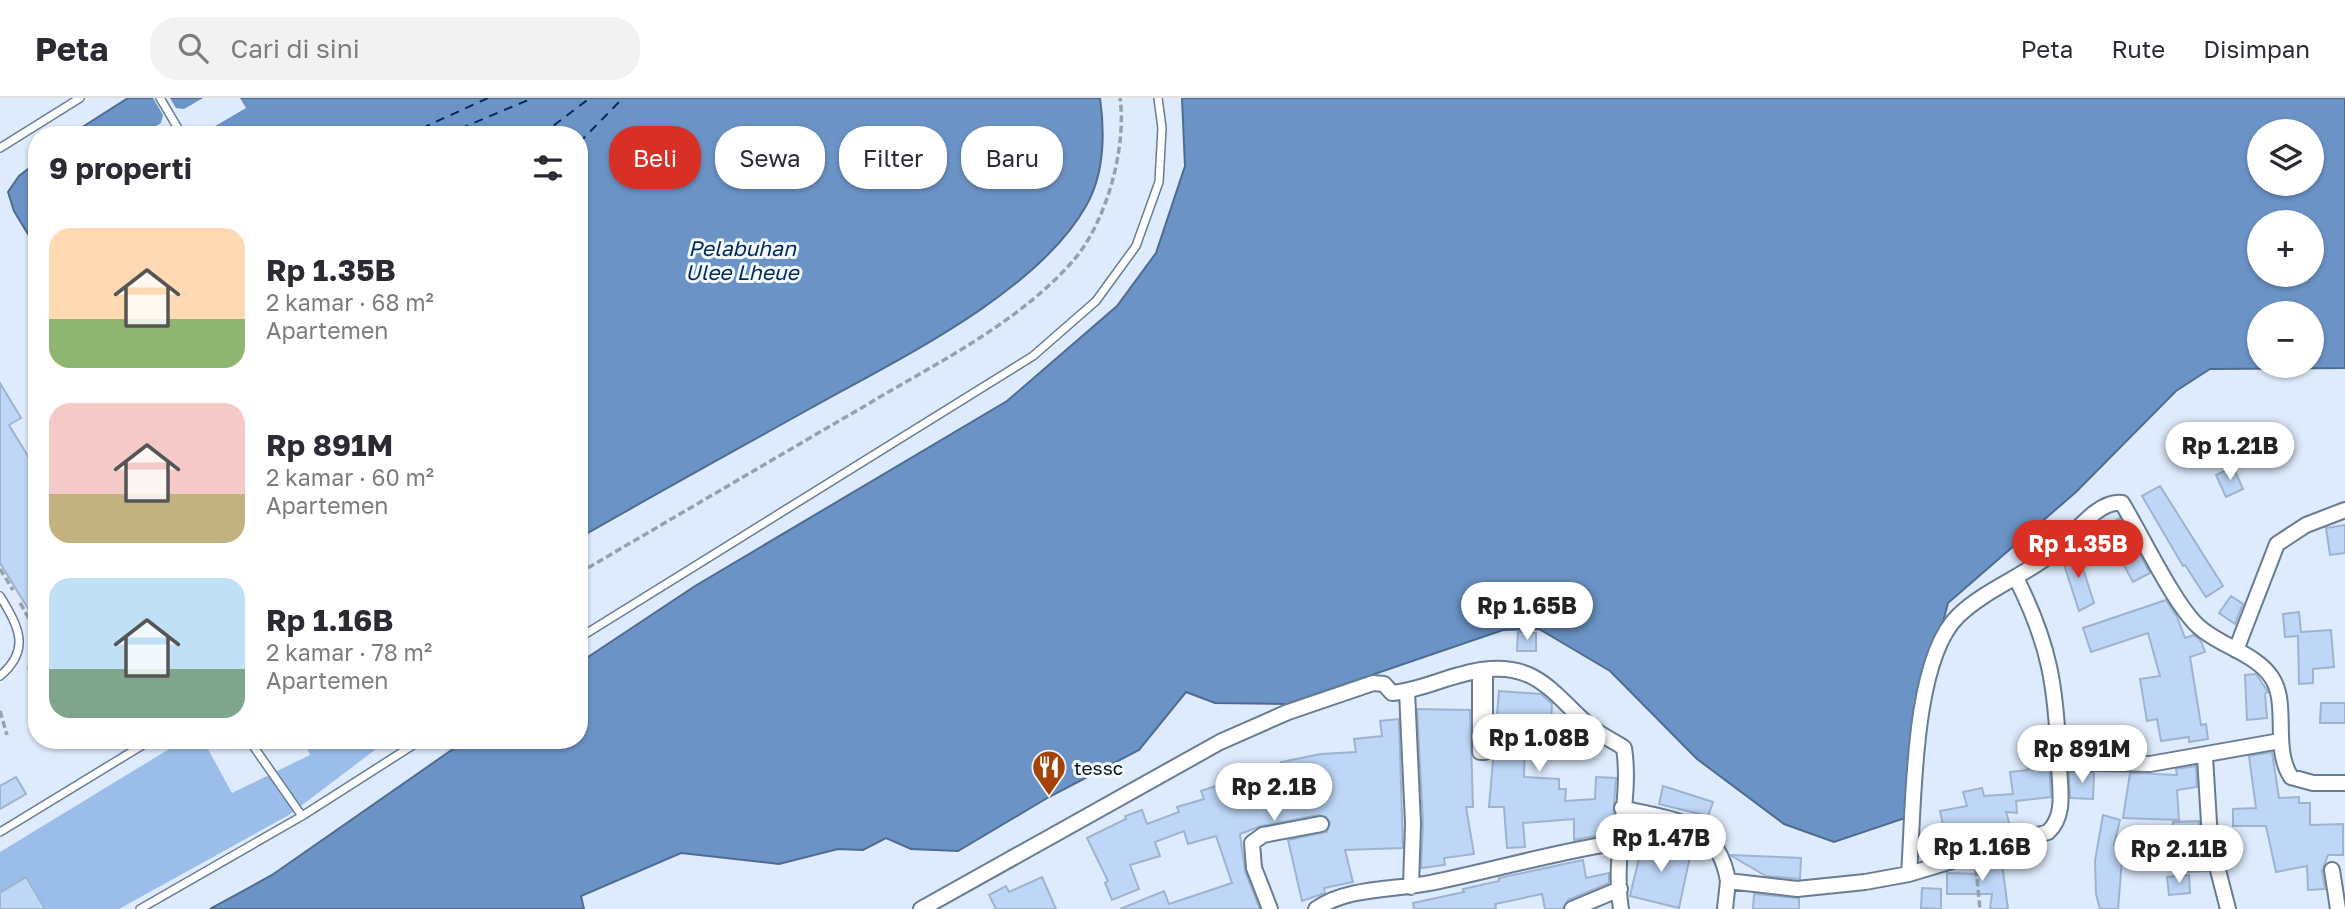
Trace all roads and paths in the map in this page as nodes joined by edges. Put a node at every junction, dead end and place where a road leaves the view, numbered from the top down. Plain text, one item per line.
1 (80, 98) edge
2 (160, 98) edge
3 (1120, 98) edge
4 (1158, 98) edge
5 (35, 126) edge
6 (177, 126) edge
7 (28, 130) edge
8 (0, 148) edge
9 (2345, 510) edge
10 (588, 568) edge
11 (2016, 578) junction
12 (0, 596) edge
13 (588, 632) edge
14 (2236, 650) junction
15 (0, 676) edge
16 (1406, 691) junction
17 (0, 711) edge
18 (7, 735) dead end
19 (2280, 740) junction
20 (136, 749) edge
21 (254, 749) edge
22 (407, 749) edge
23 (2205, 757) junction
24 (2059, 762) junction
25 (2345, 783) edge
26 (1622, 808) junction
27 (302, 816) junction
28 (1321, 824) dead end
29 (0, 832) edge
30 (1619, 842) junction
31 (1974, 853) junction
32 (2332, 870) dead end
33 (1909, 874) junction
34 (1728, 881) junction
35 (1411, 887) junction
36 (1620, 888) junction
37 (140, 909) edge
38 (921, 909) edge
39 (1270, 909) edge
40 (1316, 909) edge
41 (1572, 909) edge
42 (1621, 909) edge
43 (1726, 909) edge
44 (1980, 909) edge
45 (2228, 909) edge
46 (2338, 909) edge

1 - 5 lane
2 - 6 lane
3 - 10 path
4 - 13 lane
7 - 8 lane
9 - 14 street
11 - 14 street
11 - 24 street
11 - 33 street
12 - 15 lane
14 - 19 street
16 - 26 street
16 - 35 street
16 - 38 street
17 - 18 path
19 - 23 street
19 - 25 street
20 - 29 lane
21 - 27 lane
22 - 27 lane
23 - 24 street
23 - 45 street
24 - 31 street
26 - 30 street
26 - 34 street
27 - 37 lane
28 - 39 street
30 - 35 street
30 - 36 street
31 - 33 street
31 - 44 path
32 - 46 street
33 - 34 street
34 - 43 street
35 - 40 street
36 - 41 street
36 - 42 street

